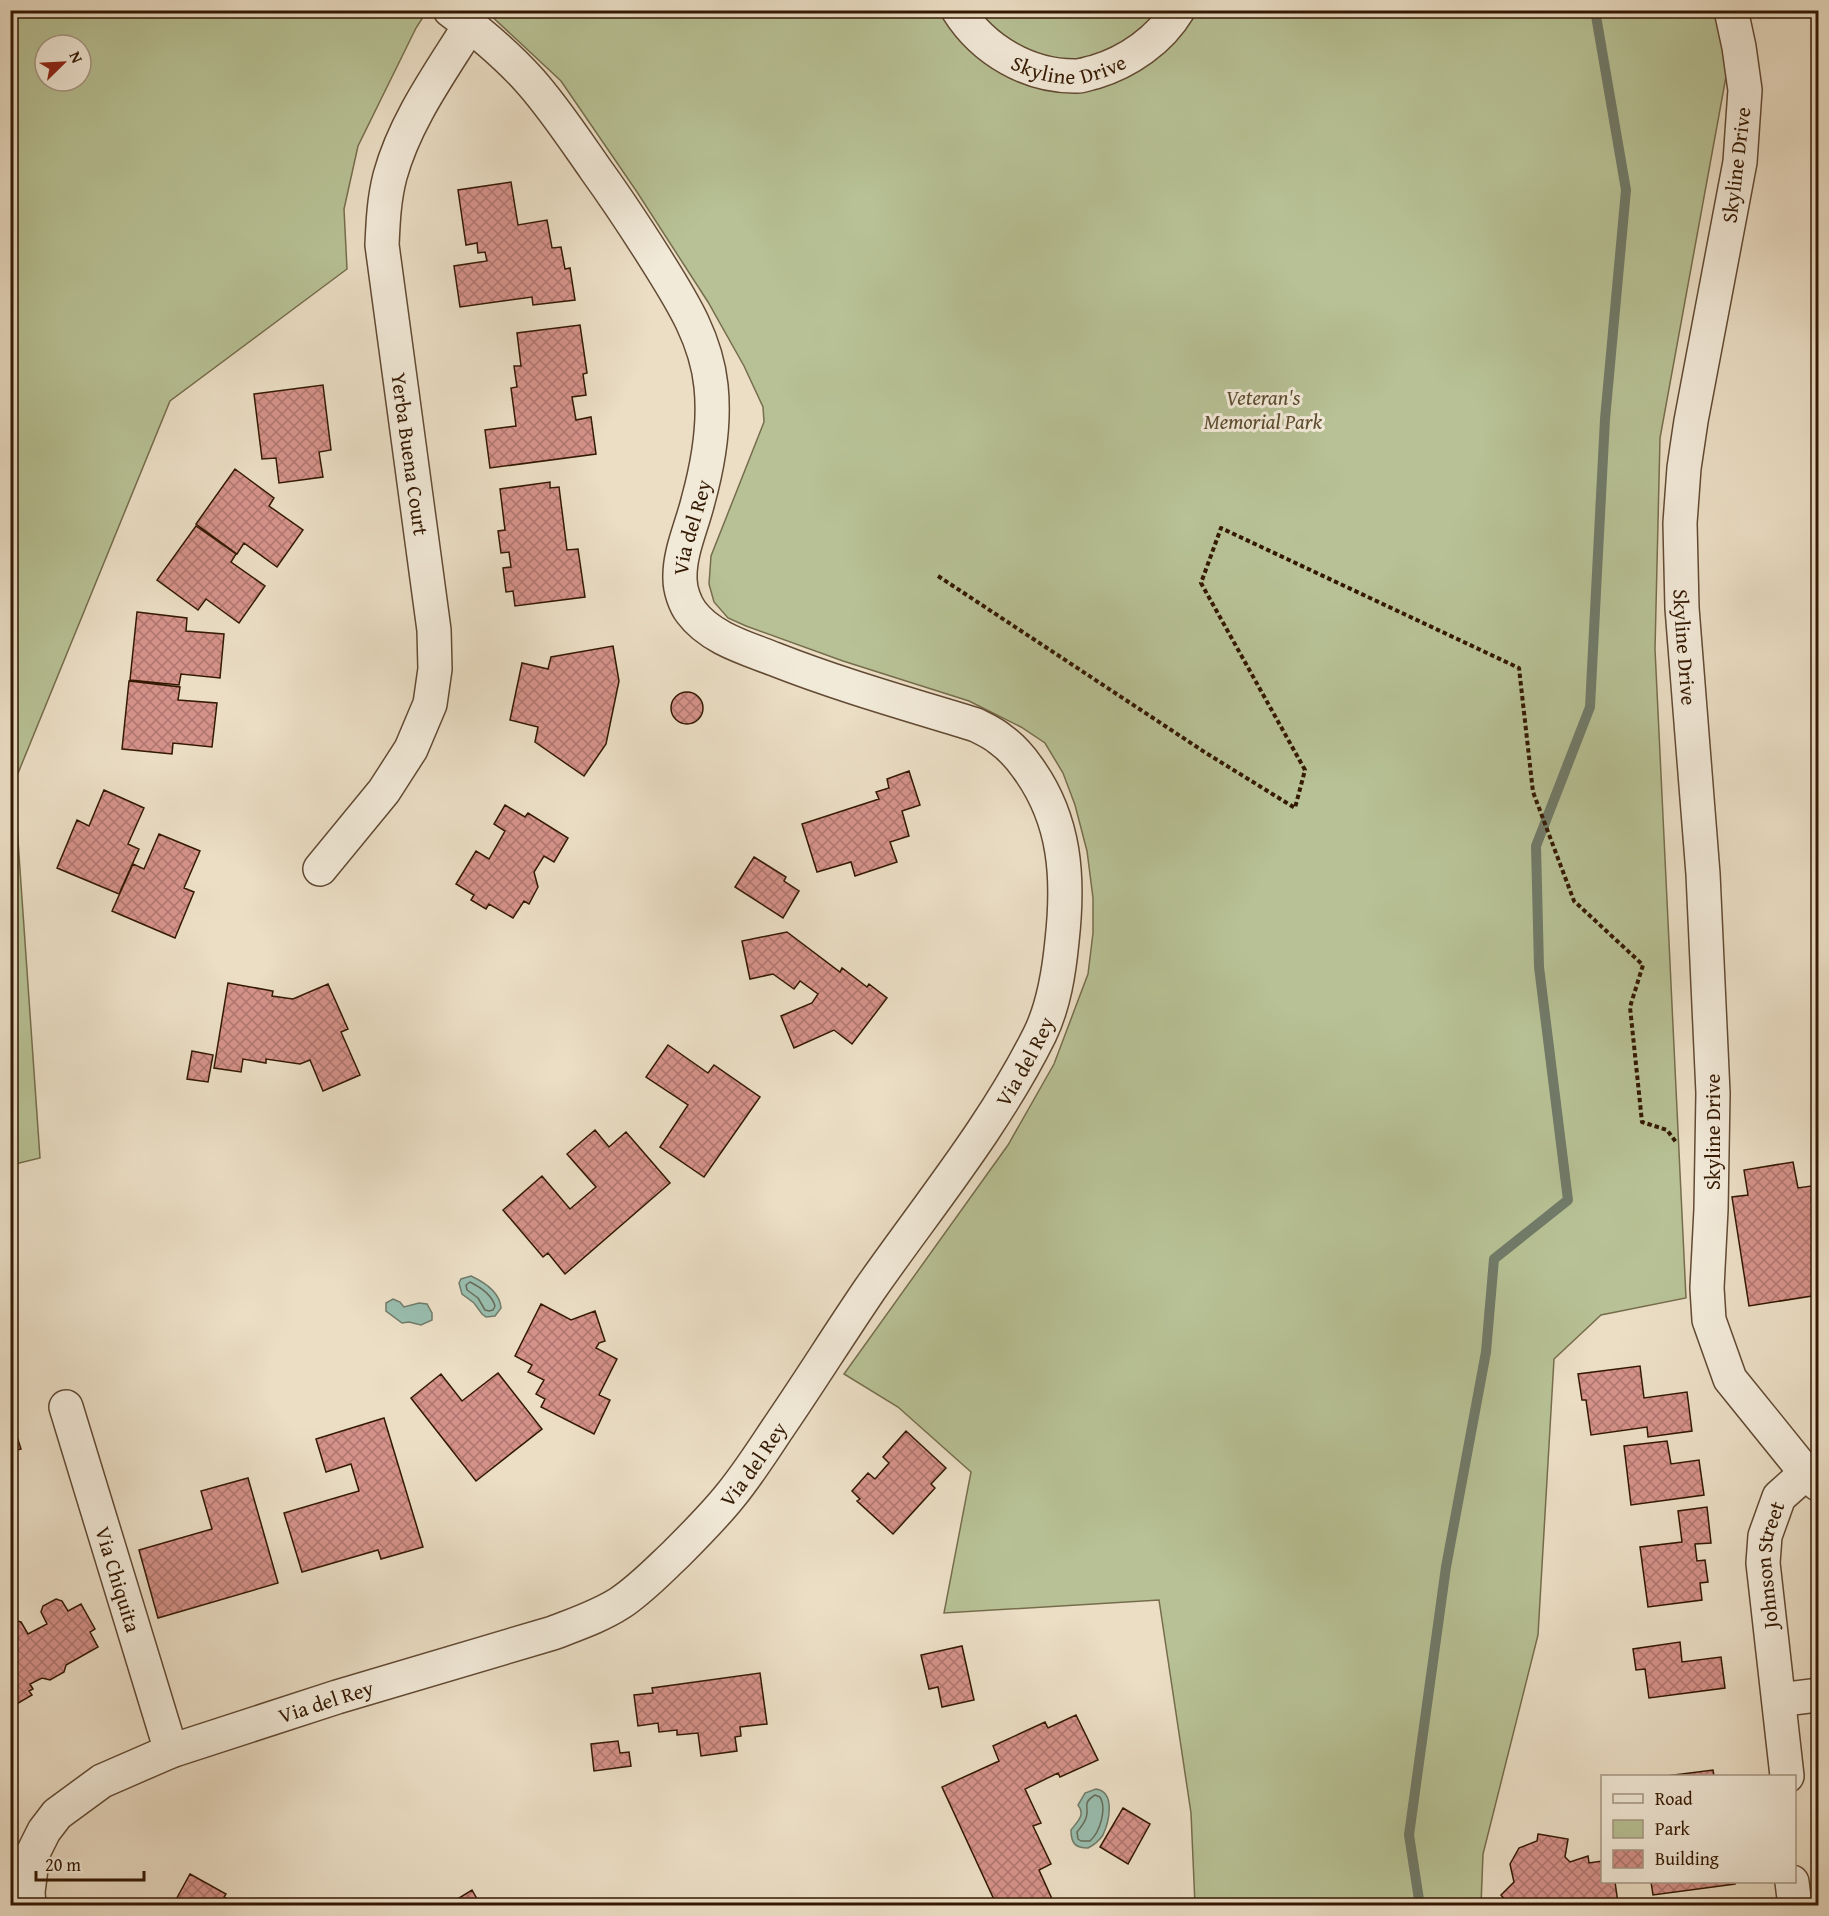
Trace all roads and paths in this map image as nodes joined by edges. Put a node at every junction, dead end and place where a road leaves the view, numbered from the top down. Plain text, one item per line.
1 (958, 10) edge
2 (1178, 10) edge
3 (1731, 10) edge
4 (460, 18) edge
5 (938, 576) dead end
6 (320, 869) dead end
7 (1681, 1149) dead end
8 (1707, 1288) joint
9 (66, 1407) dead end
10 (1812, 1478) edge
11 (1818, 1695) edge
12 (1779, 1700) junction
13 (171, 1750) junction
14 (1787, 1775) edge
15 (1792, 1883) edge
16 (29, 1905) edge
17 (1795, 1905) edge

1 - 2 street, Skyline Drive
3 - 8 street, Skyline Drive
4 - 6 street, Yerba Buena Court
4 - 13 street, Via del Rey
5 - 7 path
8 - 10 street, Johnson Street
9 - 13 street, Via Chiquita
10 - 12 street, Johnson Street
11 - 12 street
12 - 14 street, Johnson Street
13 - 16 street, Via del Rey
15 - 17 street

